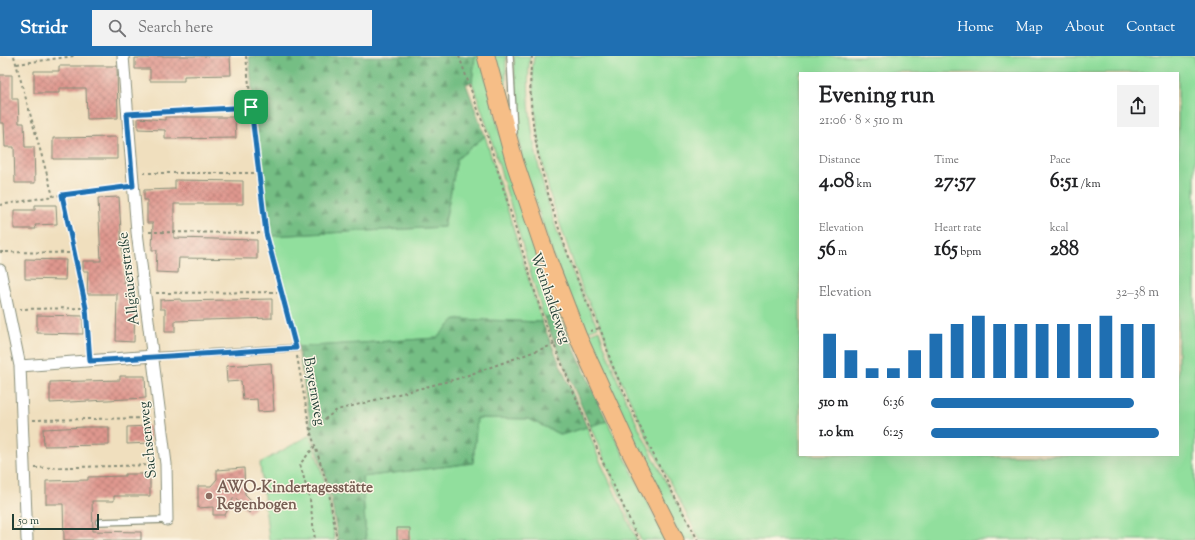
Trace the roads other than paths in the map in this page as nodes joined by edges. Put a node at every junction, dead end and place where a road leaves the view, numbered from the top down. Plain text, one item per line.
1 (123, 56) edge
2 (486, 56) edge
3 (510, 56) edge
4 (515, 163) junction
5 (0, 270) edge
6 (2, 286) edge
7 (296, 348) road end
8 (153, 356) junction
9 (20, 366) junction
10 (167, 520) joint
11 (99, 522) dead end
12 (27, 540) edge
13 (675, 540) edge

1 - 8 street, Allgäuerstraße
2 - 4 main road
3 - 4 lane
4 - 13 main road
5 - 6 street
6 - 9 street
7 - 8 lane
8 - 9 street
8 - 10 street, Sachsenweg
9 - 12 street
10 - 11 lane

